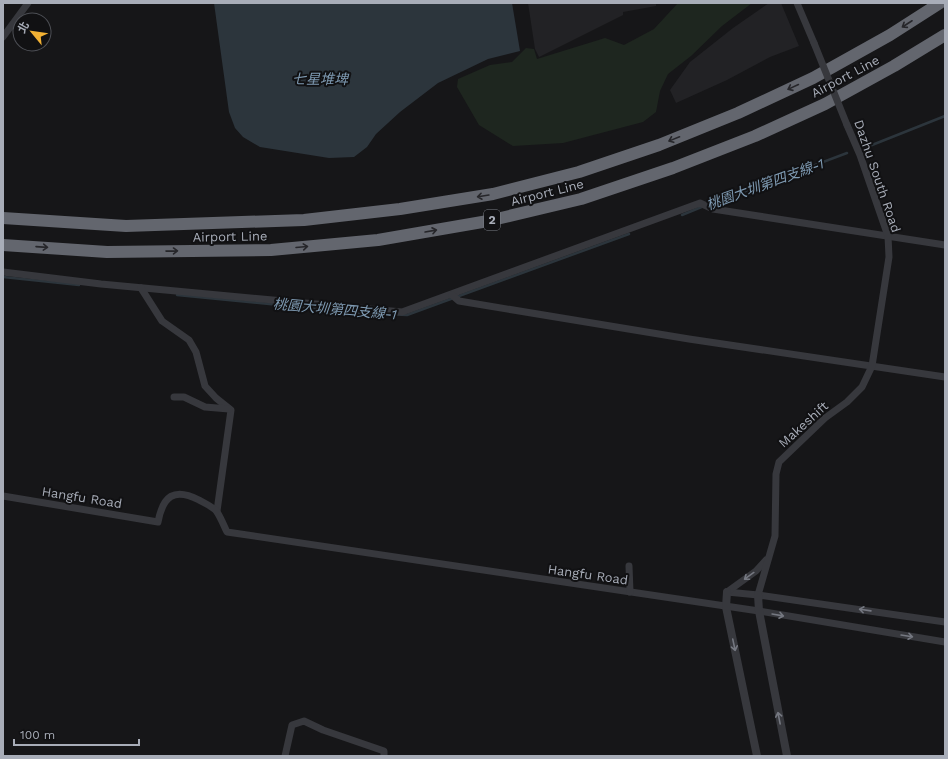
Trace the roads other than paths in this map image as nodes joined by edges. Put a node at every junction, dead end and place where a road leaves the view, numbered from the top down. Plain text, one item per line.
1 (28, 3) edge
2 (797, 3) edge
3 (940, 3) edge
4 (945, 35) edge
5 (3, 37) edge
6 (3, 218) edge
7 (888, 236) junction
8 (3, 245) edge
9 (945, 245) edge
10 (3, 272) edge
11 (141, 288) junction
12 (452, 295) junction
13 (872, 366) junction
14 (945, 376) edge
15 (174, 397) dead end
16 (232, 410) junction
17 (3, 496) edge
18 (217, 511) junction
19 (768, 558) junction
20 (629, 566) dead end
21 (630, 592) junction
22 (727, 592) junction
23 (758, 595) junction
24 (726, 606) junction
25 (759, 611) junction
26 (945, 622) edge
27 (945, 642) edge
28 (285, 756) edge
29 (384, 756) edge
30 (757, 756) edge
31 (787, 756) edge

1 - 5 street
2 - 7 street, Dazhu South Road, bridge
3 -> 6 highway, Airport Line / 2
8 -> 4 highway, Airport Line / 2
7 - 9 street
7 - 12 street
7 - 13 street, Dazhu South Road
10 - 11 street
11 - 12 street
11 - 16 street
12 - 13 street
13 - 14 street
13 - 19 street, Makeshift
15 - 16 street
16 - 18 street
17 - 18 street, Hangfu Road
18 - 21 street, Hangfu Road
19 -> 22 street, Makeshift
19 - 23 street, Makeshift
20 - 21 street
21 - 24 street, Hangfu Road
22 - 23 street
22 - 24 street
23 - 25 street
26 -> 23 street
24 - 25 street, Hangfu Road
24 -> 30 street
25 -> 27 street, Hangfu Road
31 -> 25 street
28 - 29 street

